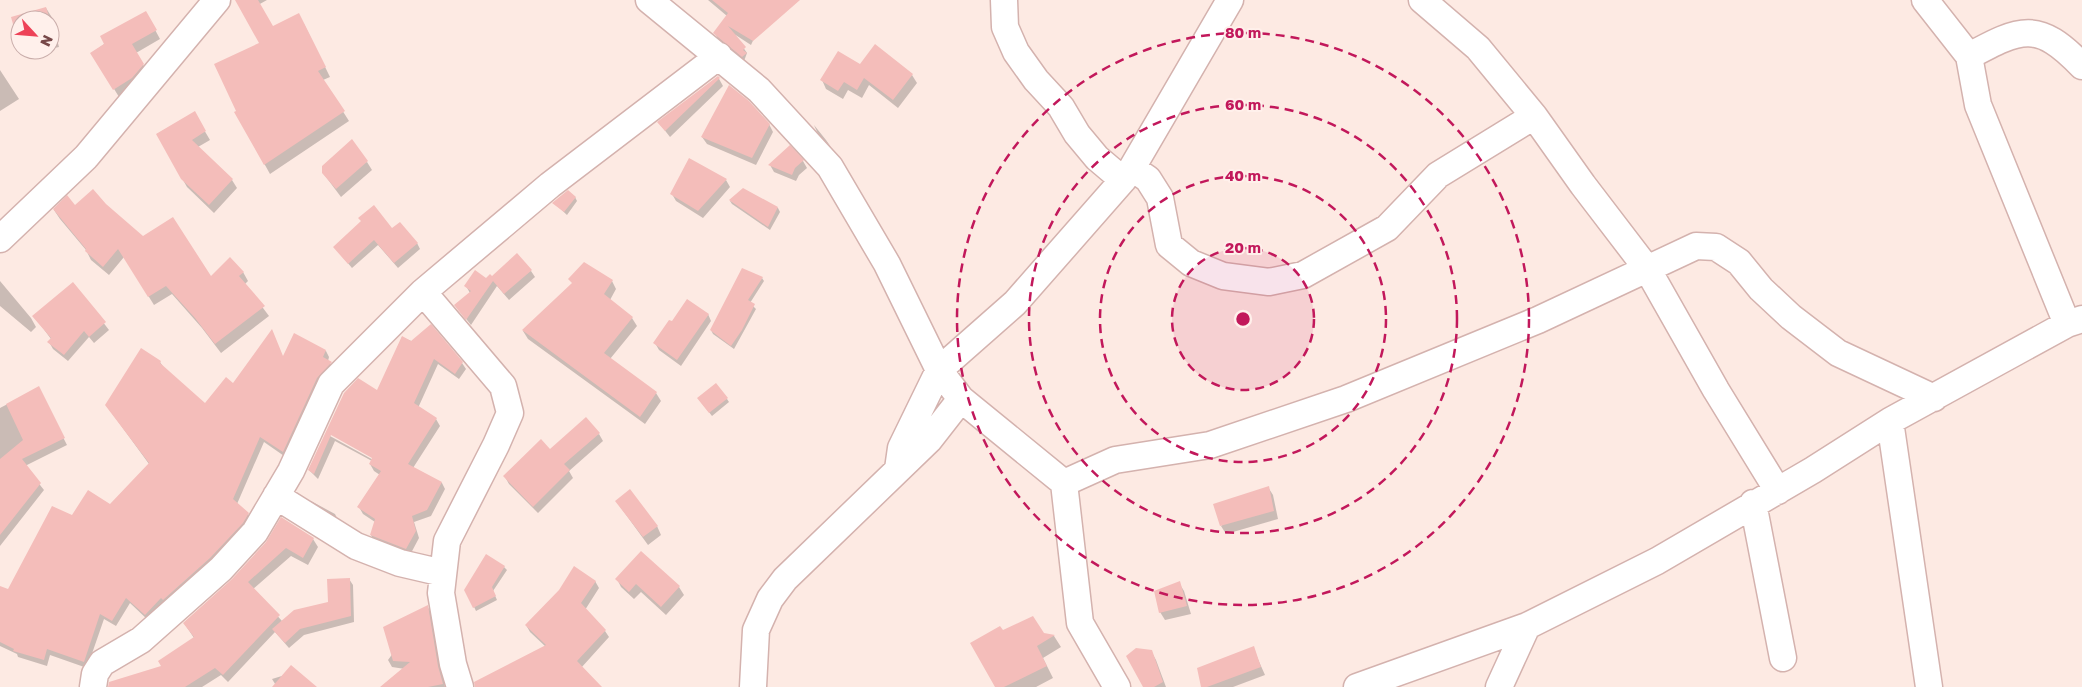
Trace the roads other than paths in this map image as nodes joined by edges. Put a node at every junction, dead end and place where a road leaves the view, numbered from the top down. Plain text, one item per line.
1 (217, 0) edge
2 (649, 0) edge
3 (1004, 0) edge
4 (1230, 0) edge
5 (1422, 0) edge
6 (1925, 0) edge
7 (719, 56) junction
8 (1969, 56) junction
9 (2082, 66) edge
10 (1534, 116) junction
11 (1127, 174) junction
12 (0, 239) edge
13 (1648, 270) junction
14 (423, 292) junction
15 (2074, 322) edge
16 (939, 370) junction
17 (1934, 398) junction
18 (961, 399) junction
19 (1890, 422) junction
20 (898, 469) junction
21 (1064, 483) junction
22 (1778, 490) junction
23 (276, 496) junction
24 (1753, 503) junction
25 (443, 573) junction
26 (1527, 626) junction
27 (1783, 658) dead end
28 (93, 687) edge
29 (460, 687) edge
30 (753, 687) edge
31 (1117, 687) edge
32 (1357, 687) edge
33 (1499, 687) edge
34 (1929, 687) edge

1 - 12 street
2 - 7 street
3 - 11 street
4 - 11 street
5 - 10 street
6 - 8 street
7 - 14 street
7 - 16 street
8 - 9 street
8 - 15 street
10 - 11 street
10 - 13 street
11 - 16 street
13 - 17 street
13 - 21 street
13 - 22 street
14 - 23 street
14 - 25 street
15 - 17 street
16 - 18 street
16 - 20 street
17 - 19 street
18 - 20 street
18 - 21 street
19 - 22 street
19 - 34 street
20 - 30 street
21 - 31 street
22 - 24 street
23 - 25 street
23 - 28 street
24 - 26 street
24 - 27 street
25 - 29 street
26 - 32 street
26 - 33 street

